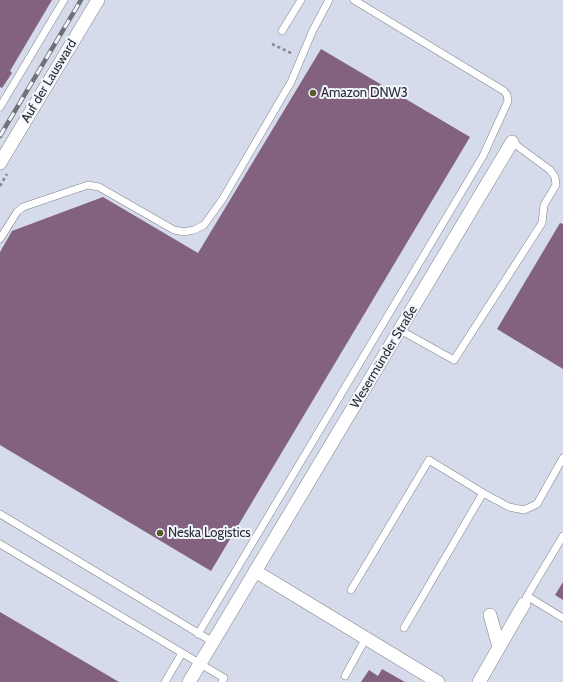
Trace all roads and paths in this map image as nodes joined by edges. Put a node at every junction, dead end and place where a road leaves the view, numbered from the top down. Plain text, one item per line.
1 (64, 0) edge
2 (98, 0) edge
3 (301, 0) edge
4 (329, 0) edge
5 (354, 0) edge
6 (282, 31) dead end
7 (272, 44) dead end
8 (302, 57) junction
9 (0, 107) edge
10 (512, 142) joint
11 (0, 163) edge
12 (0, 239) edge
13 (400, 330) junction
14 (563, 458) edge
15 (483, 493) junction
16 (0, 514) edge
17 (563, 536) edge
18 (0, 544) edge
19 (255, 571) junction
20 (350, 590) dead end
21 (525, 600) junction
22 (490, 615) dead end
23 (563, 618) edge
24 (404, 628) dead end
25 (198, 634) junction
26 (366, 638) junction
27 (212, 642) junction
28 (499, 647) junction
29 (182, 653) junction
30 (199, 664) junction
31 (345, 676) dead end
32 (165, 682) edge
33 (189, 682) edge
34 (222, 682) edge
35 (438, 682) edge
36 (479, 682) edge

1 - 9 lane
2 - 11 street, Auf der Lausward
3 - 6 lane
4 - 8 lane
5 - 25 lane
7 - 8 path
8 - 12 lane
10 - 13 street, Wesermünder Straße
10 - 13 lane
13 - 19 street, Wesermünder Straße
14 - 15 lane
15 - 20 lane
15 - 24 lane
16 - 25 lane
17 - 21 lane
18 - 29 lane
19 - 26 street
19 - 27 street, Wesermünder Straße
21 - 23 lane
21 - 28 street
22 - 28 street
25 - 27 lane
26 - 31 lane
26 - 35 street
27 - 30 street, Wesermünder Straße
28 - 36 street
29 - 30 lane
29 - 32 lane
30 - 33 street, Wesermünder Straße
30 - 34 lane

